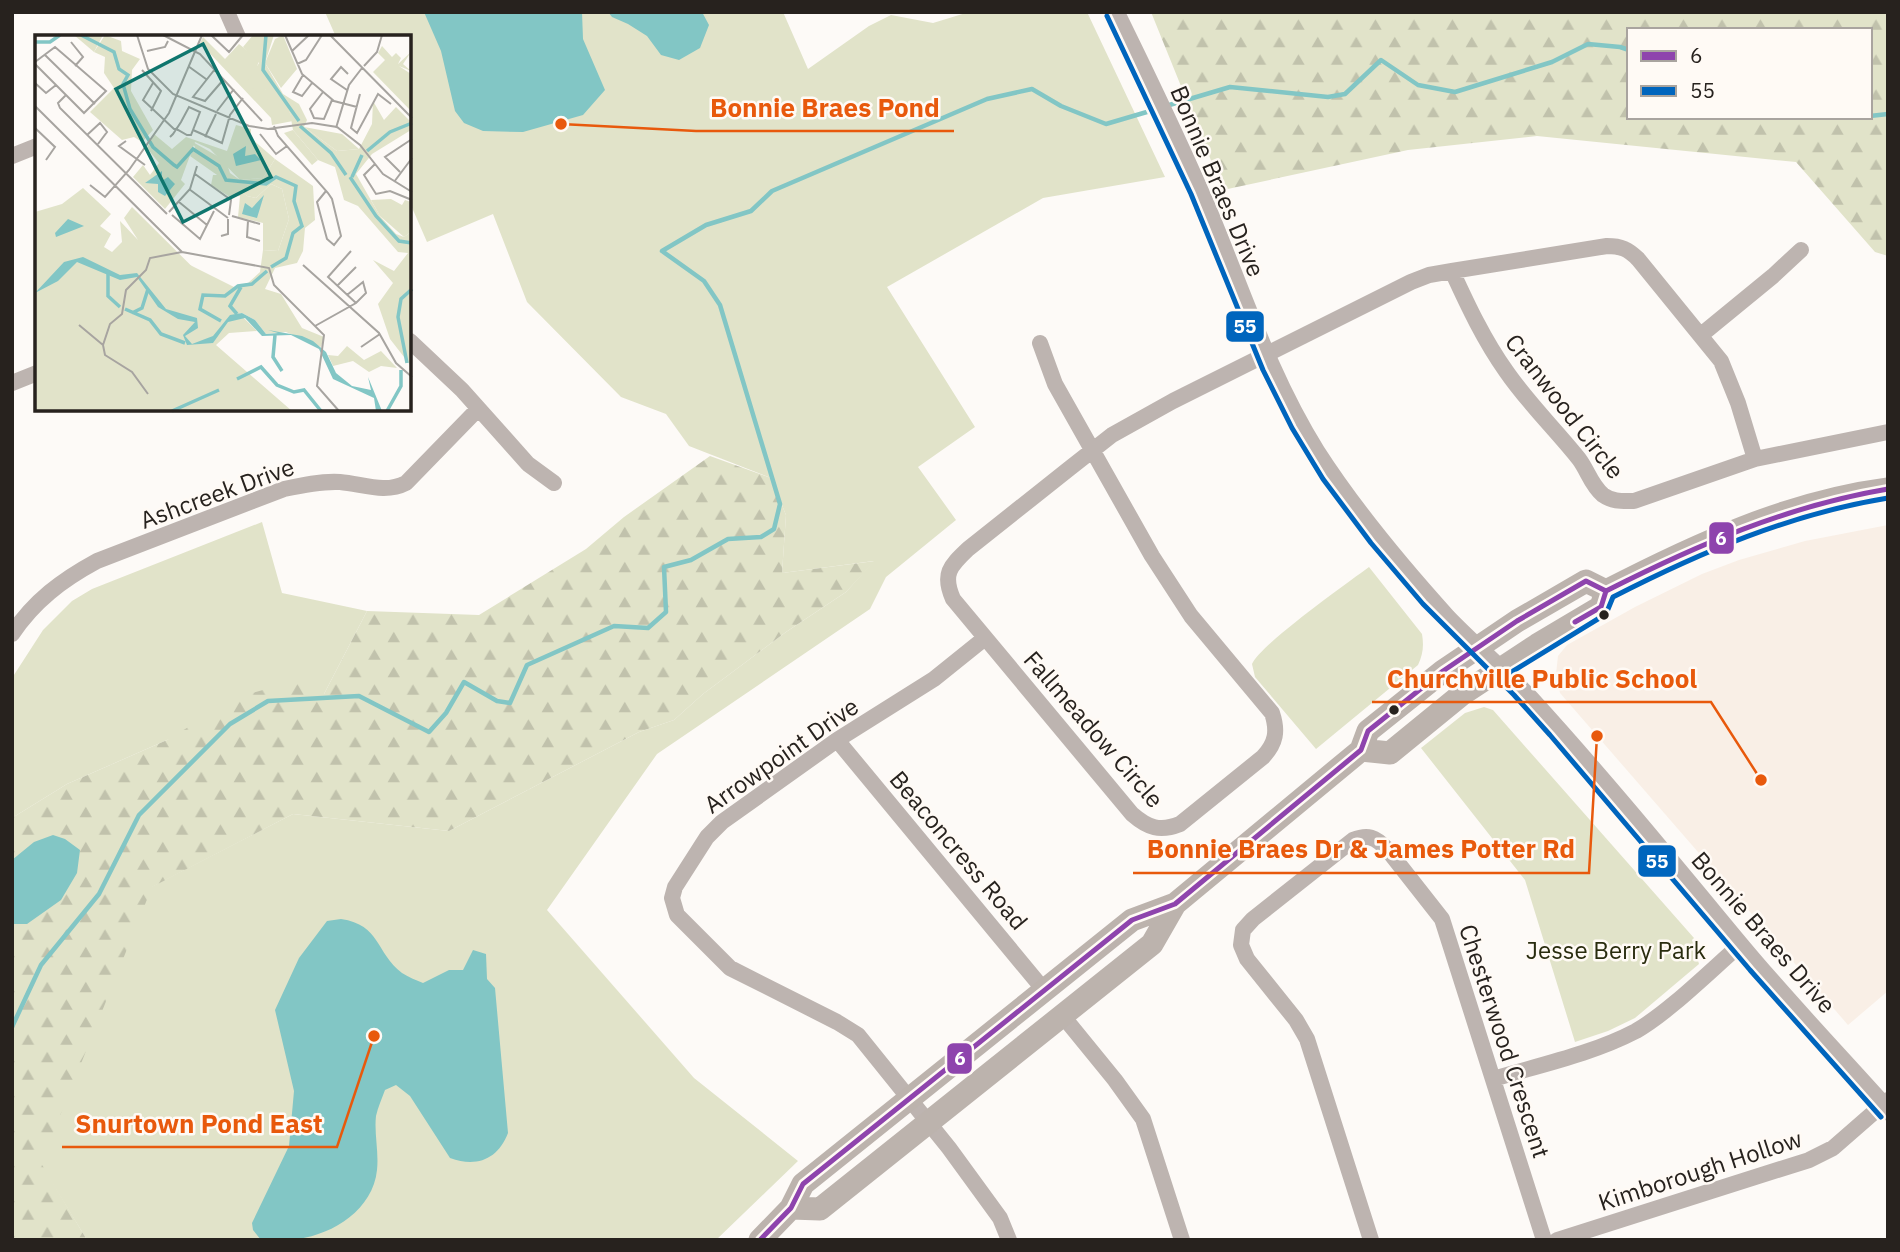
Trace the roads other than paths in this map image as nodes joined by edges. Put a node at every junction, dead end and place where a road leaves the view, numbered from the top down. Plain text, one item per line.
1 (227, 12) edge
2 (1115, 12) edge
3 (237, 35) edge
4 (35, 147) edge
5 (12, 156) edge
6 (1801, 250) dead end
7 (1452, 271) junction
8 (1701, 335) junction
9 (411, 342) edge
10 (1040, 343) dead end
11 (1266, 355) junction
12 (35, 374) edge
13 (12, 383) edge
14 (478, 409) junction
15 (1888, 432) edge
16 (1092, 451) junction
17 (1755, 459) junction
18 (554, 483) dead end
19 (1888, 489) edge
20 (1606, 591) junction
21 (12, 634) edge
22 (985, 638) junction
23 (1478, 648) junction
24 (1500, 669) junction
25 (837, 740) junction
26 (1362, 750) junction
27 (1175, 904) junction
28 (1740, 945) junction
29 (1044, 990) junction
30 (1062, 1015) junction
31 (1493, 1079) junction
32 (909, 1098) junction
33 (1886, 1105) edge
34 (928, 1122) junction
35 (791, 1208) junction
36 (760, 1240) edge
37 (1009, 1240) edge
38 (1182, 1240) edge
39 (1371, 1240) edge
40 (1544, 1240) edge
41 (1557, 1240) edge

1 - 3 street
2 - 11 street, Bonnie Braes Drive
4 - 5 street
6 - 8 street
7 - 8 street
7 - 11 street
7 - 17 street, Cranwood Circle
8 - 17 street
9 - 14 street
10 - 16 street
11 - 16 street, Fallmeadow Circle
11 - 23 street, Bonnie Braes Drive
12 - 13 street
14 - 18 street
14 - 21 street, Ashcreek Drive
15 - 17 street, Cranwood Circle
16 - 22 street, Fallmeadow Circle
16 - 22 street, Fallmeadow Circle
19 - 20 main road
20 - 23 main road
20 - 24 main road
22 - 25 street, Arrowpoint Drive
23 - 24 street, Bonnie Braes Drive
23 - 26 main road
24 - 26 main road
24 - 28 street, Bonnie Braes Drive
25 - 29 street, Beaconcress Road
25 - 32 street, Arrowpoint Drive
26 - 27 main road
27 - 29 main road
27 - 30 main road
28 - 31 street
28 - 33 street, Bonnie Braes Drive
29 - 32 main road
30 - 34 main road
30 - 38 street
31 - 39 street, Chesterwood Crescent
31 - 40 street, Chesterwood Crescent
32 - 34 street, Arrowpoint Drive
32 - 35 main road
33 - 41 street, Kimborough Hollow
34 - 35 main road
34 - 37 street, Arrowpoint Drive
35 - 36 main road

